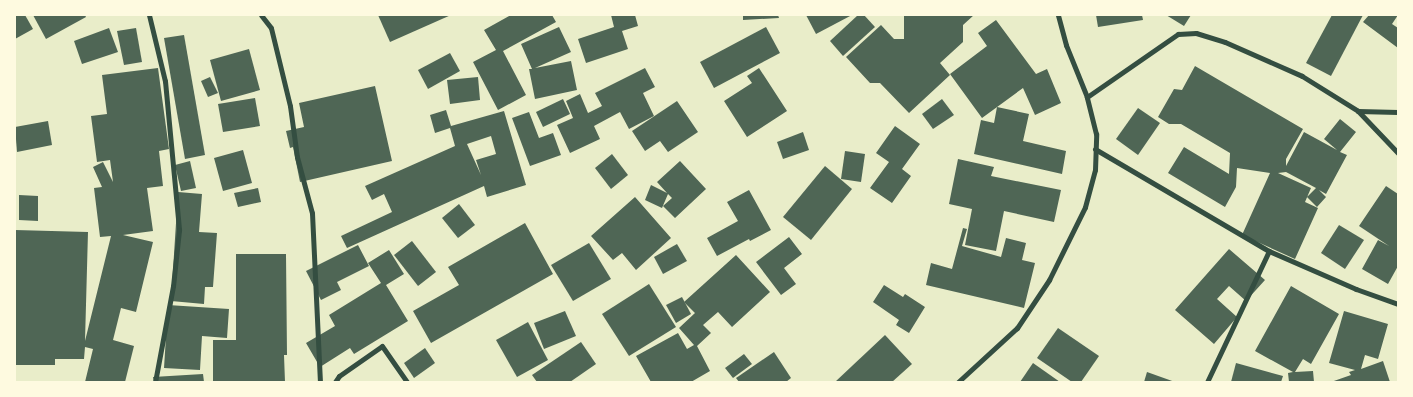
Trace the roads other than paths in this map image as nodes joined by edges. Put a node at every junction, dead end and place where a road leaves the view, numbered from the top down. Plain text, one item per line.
1 (148, 15) edge
2 (262, 15) edge
3 (1058, 15) edge
4 (1087, 97) junction
5 (1358, 111) junction
6 (1398, 112) edge
7 (1095, 149) junction
8 (1398, 153) edge
9 (1269, 251) junction
10 (1398, 304) edge
11 (155, 382) edge
12 (320, 382) edge
13 (335, 382) edge
14 (407, 382) edge
15 (958, 382) edge
16 (1207, 382) edge

1 - 11 street
2 - 12 street
3 - 4 street
4 - 5 street
4 - 7 street
5 - 6 street
5 - 8 street
7 - 9 street
7 - 15 street
9 - 10 street
9 - 16 street
13 - 14 street

